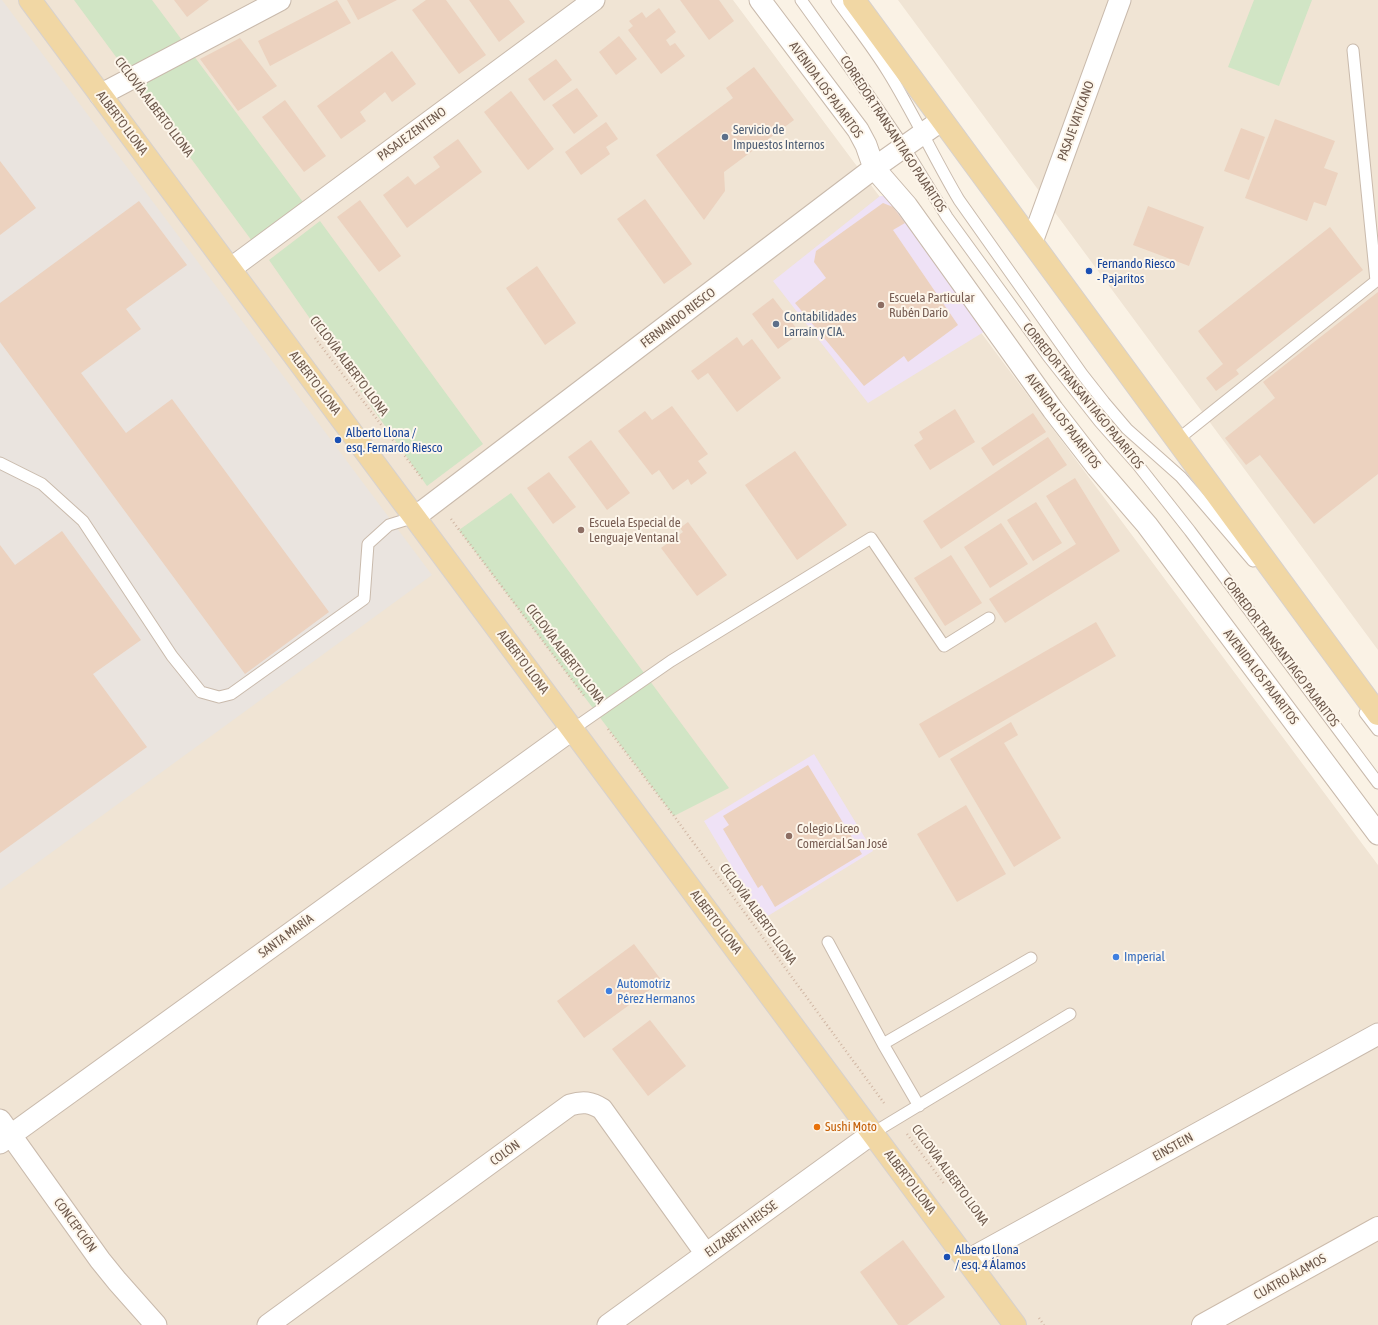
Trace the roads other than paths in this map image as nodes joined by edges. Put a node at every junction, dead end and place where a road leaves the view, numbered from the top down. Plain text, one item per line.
1 (30, 0) edge
2 (280, 0) edge
3 (594, 0) edge
4 (760, 0) edge
5 (801, 0) edge
6 (837, 0) edge
7 (854, 0) edge
8 (1120, 0) edge
9 (1353, 50) dead end
10 (100, 94) junction
11 (942, 120) junction
12 (923, 134) junction
13 (904, 147) junction
14 (874, 168) junction
15 (1032, 242) junction
16 (230, 269) junction
17 (1177, 440) junction
18 (0, 463) edge
19 (415, 517) junction
20 (989, 618) dead end
21 (1378, 714) edge
22 (573, 729) junction
23 (1378, 730) edge
24 (1378, 783) edge
25 (1378, 834) edge
26 (828, 942) dead end
27 (1031, 958) dead end
28 (1070, 1014) dead end
29 (1378, 1034) edge
30 (883, 1044) junction
31 (919, 1106) junction
32 (4, 1133) edge
33 (874, 1133) junction
34 (1378, 1228) edge
35 (706, 1254) junction
36 (968, 1260) junction
37 (156, 1325) edge
38 (268, 1325) edge
39 (608, 1325) edge
40 (1016, 1325) edge
41 (1203, 1325) edge

1 - 10 main road, ALBERTO LLONA
2 - 10 street
3 - 16 street, PASAJE ZENTENO
4 - 14 street, AVENIDA LOS PAJARITOS
5 - 13 lane, CORREDOR TRANSANTIAGO PAJARITOS
6 - 12 lane, CORREDOR TRANSANTIAGO PAJARITOS
7 - 11 main road
8 - 15 street, PASAJE VATICANO
9 - 17 lane
10 - 16 main road, ALBERTO LLONA
11 - 12 street, FERNANDO RIESCO
11 - 15 main road
12 - 13 street, FERNANDO RIESCO
12 - 23 lane, CORREDOR TRANSANTIAGO PAJARITOS
13 - 14 street, FERNANDO RIESCO
13 - 24 lane, CORREDOR TRANSANTIAGO PAJARITOS
14 - 19 street, FERNANDO RIESCO
14 - 25 street, AVENIDA LOS PAJARITOS
15 - 17 main road
16 - 19 main road, ALBERTO LLONA
17 - 21 main road
18 - 19 lane
19 - 22 main road, ALBERTO LLONA
20 - 22 lane
22 - 32 street, SANTA MARÍA
22 - 33 main road, ALBERTO LLONA
26 - 30 lane
27 - 30 lane
28 - 31 lane
29 - 36 street, EINSTEIN
30 - 31 lane
31 - 33 lane
32 - 37 street, CONCEPCIÓN
33 - 35 street, ELIZABETH HEISSE
33 - 36 main road, ALBERTO LLONA
34 - 41 main road, CUATRO ÁLAMOS
35 - 38 street, COLÓN
35 - 39 street, ELIZABETH HEISSE
36 - 40 main road, ALBERTO LLONA

